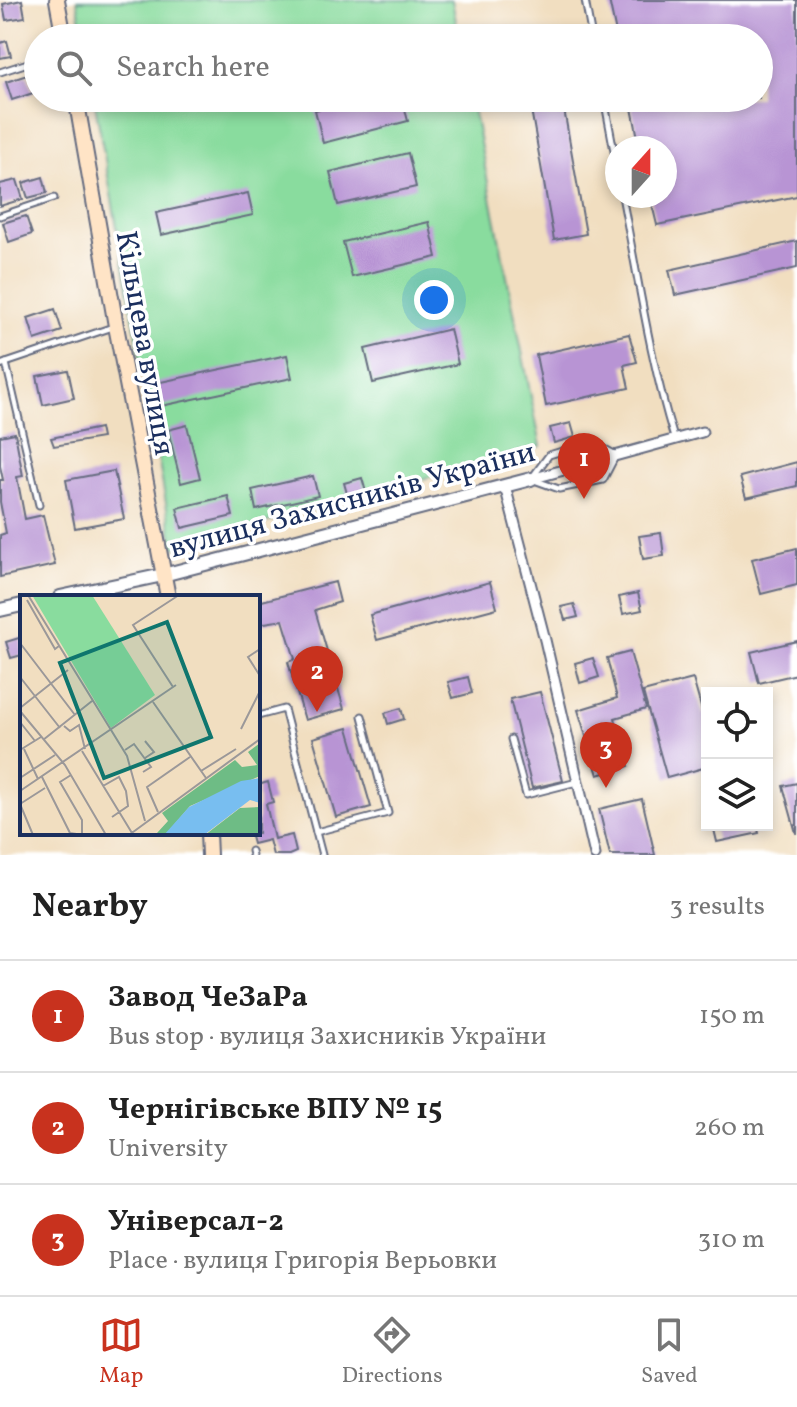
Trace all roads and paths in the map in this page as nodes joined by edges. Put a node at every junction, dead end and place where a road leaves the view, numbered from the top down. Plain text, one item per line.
1 (57, 0) edge
2 (585, 0) edge
3 (61, 24) edge
4 (589, 24) edge
5 (24, 64) edge
6 (0, 72) edge
7 (78, 112) edge
8 (607, 112) edge
9 (611, 136) edge
10 (54, 198) dead end
11 (624, 208) edge
12 (0, 216) edge
13 (116, 326) junction
14 (3, 364) edge
15 (702, 432) dead end
16 (674, 439) junction
17 (616, 455) junction
18 (531, 479) junction
19 (505, 486) junction
20 (39, 505) dead end
21 (163, 575) junction
22 (69, 595) edge
23 (168, 595) edge
24 (20, 605) edge
25 (0, 610) edge
26 (260, 715) edge
27 (362, 716) dead end
28 (511, 739) dead end
29 (578, 781) junction
30 (316, 832) junction
31 (208, 835) edge
32 (209, 855) edge
33 (322, 855) edge
34 (595, 855) edge

1 - 3 main road
2 - 4 lane
5 - 6 lane
7 - 13 main road, Кільцева вулиця
8 - 9 lane
10 - 12 lane
11 - 16 lane
13 - 14 lane
13 - 21 main road, Кільцева вулиця
14 - 20 lane
15 - 16 street, вулиця Захисників України
16 - 17 street, вулиця Захисників України
17 - 18 street, вулиця Захисників України
17 - 18 lane
17 - 18 lane
18 - 19 street, вулиця Захисників України
19 - 21 street, вулиця Захисників України
19 - 29 street
21 - 22 street, вулиця Захисників України
21 - 23 main road, Кільцева вулиця
24 - 25 street
26 - 30 lane
27 - 30 lane
28 - 29 lane
29 - 34 street
30 - 33 lane
31 - 32 main road

